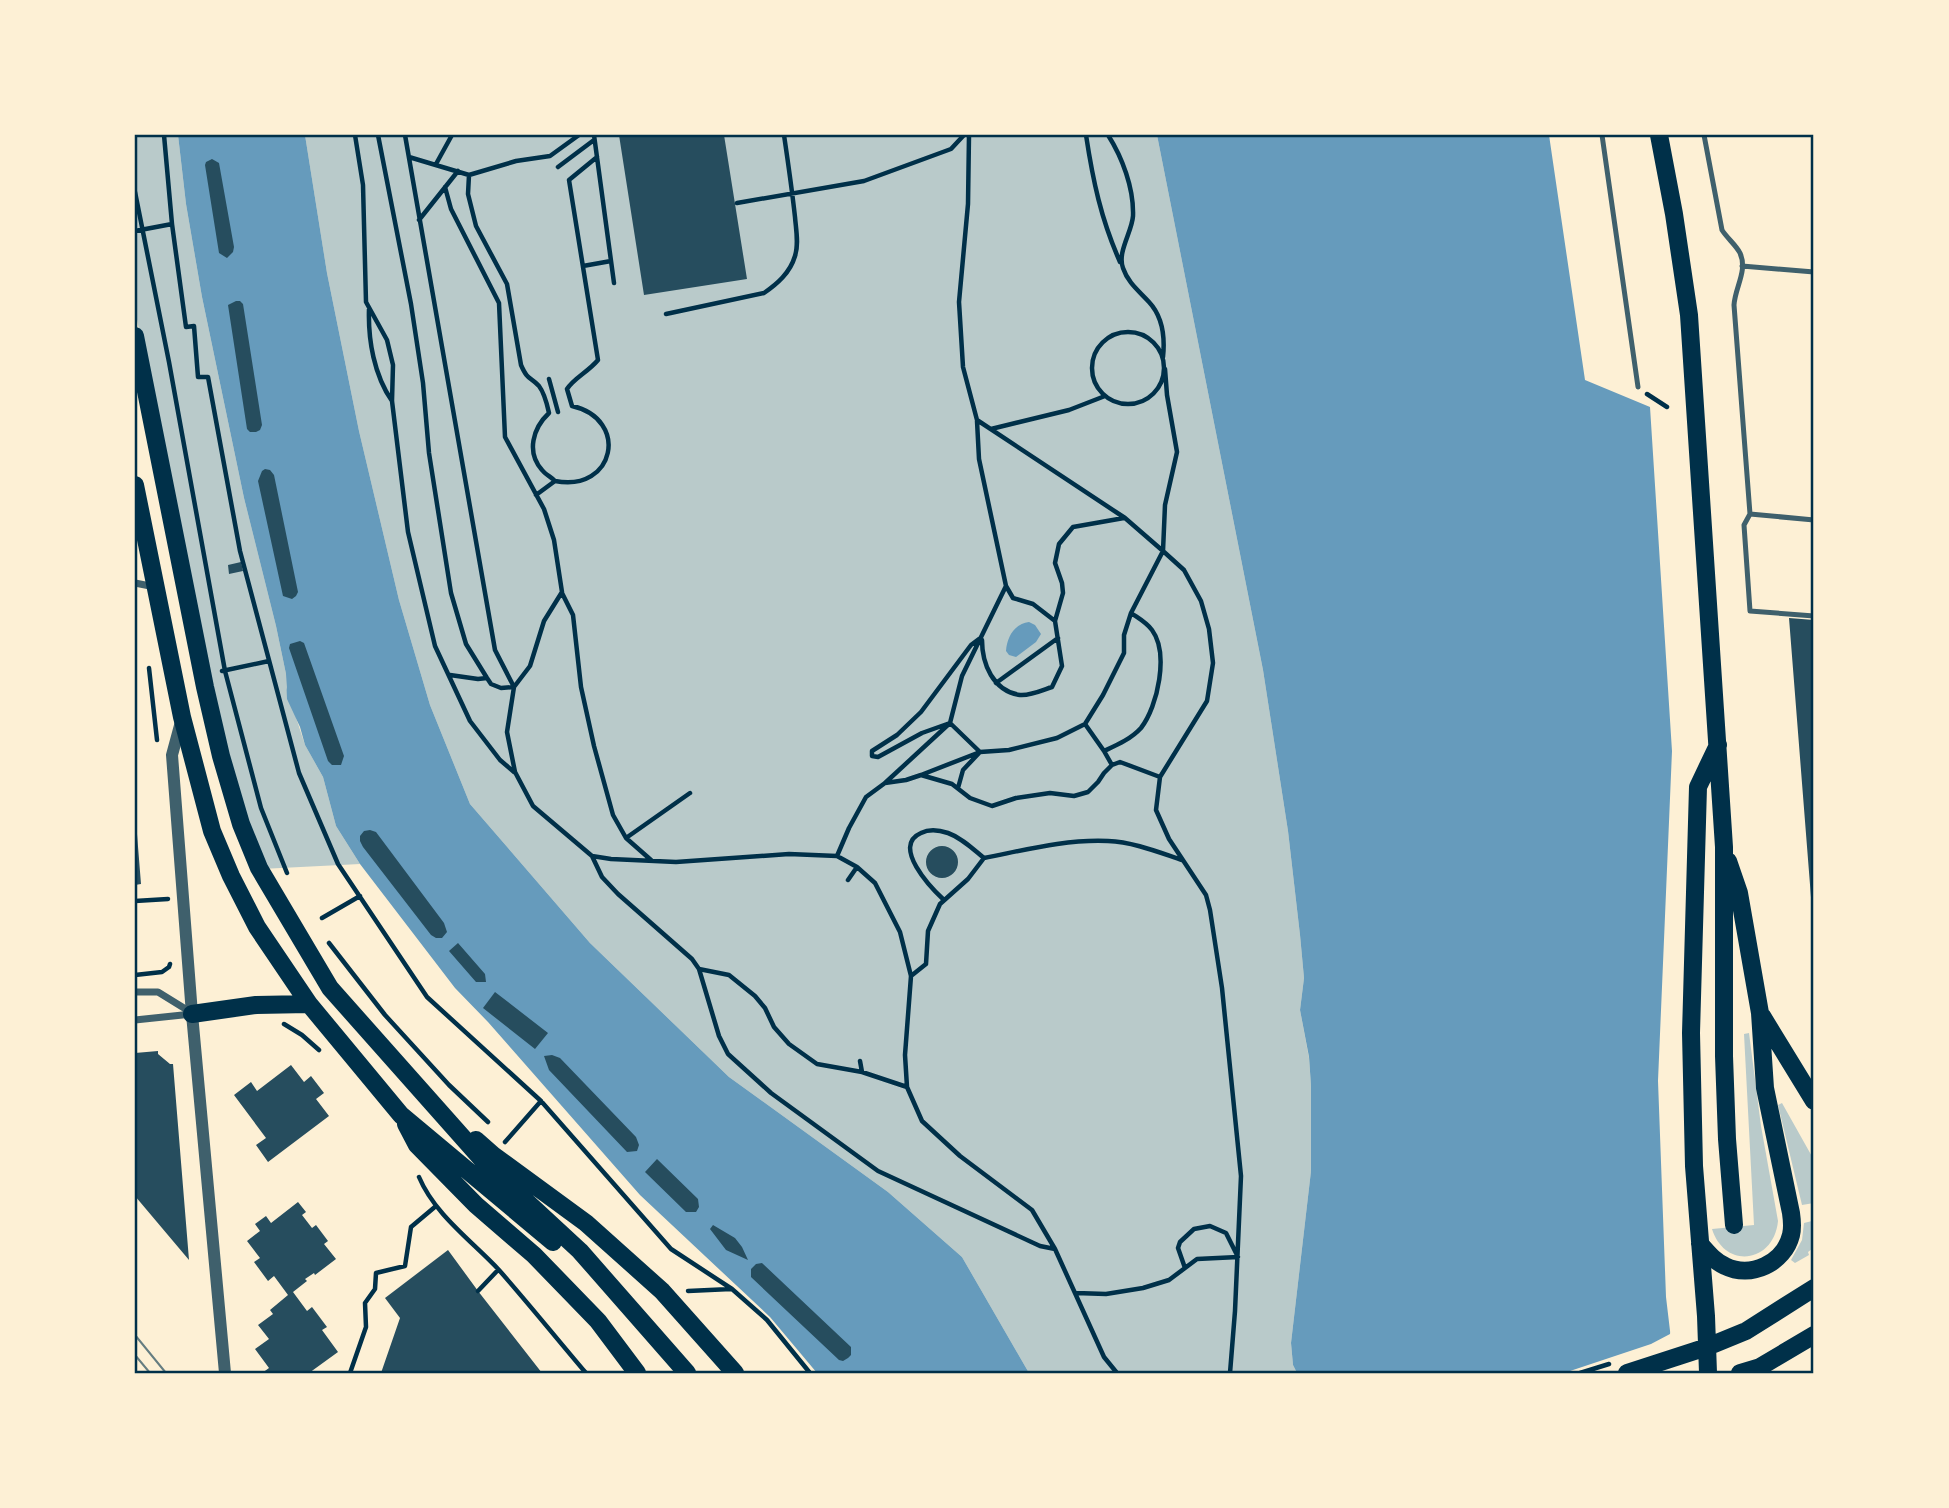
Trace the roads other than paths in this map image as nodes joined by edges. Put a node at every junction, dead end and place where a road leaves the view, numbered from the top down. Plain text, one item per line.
1 (1602, 135) edge
2 (1659, 135) edge
3 (1704, 135) edge
4 (1742, 266) junction
5 (1814, 272) edge
6 (135, 336) edge
7 (1638, 387) road end
8 (135, 485) edge
9 (1750, 514) junction
10 (1814, 520) edge
11 (135, 583) edge
12 (155, 587) junction
13 (1814, 616) edge
14 (182, 717) junction
15 (1718, 744) junction
16 (1724, 847) junction
17 (135, 992) edge
18 (309, 1004) junction
19 (1760, 1013) junction
20 (192, 1014) junction
21 (135, 1020) edge
22 (423, 1096) junction
23 (1814, 1101) edge
24 (401, 1115) junction
25 (1734, 1226) dead end
26 (1700, 1244) junction
27 (1814, 1288) edge
28 (621, 1297) junction
29 (1814, 1335) edge
30 (1707, 1347) junction
31 (225, 1373) edge
32 (637, 1373) edge
33 (687, 1373) edge
34 (735, 1373) edge
35 (1627, 1373) edge
36 (1708, 1373) edge
37 (1740, 1373) edge

1 - 7 lane
2 - 15 main road
3 - 4 lane
4 - 5 lane
4 - 9 lane
6 - 22 main road
8 - 12 main road
9 - 10 lane
9 - 13 lane
11 - 12 street
12 - 14 main road
14 - 18 main road
14 - 20 street
15 - 16 main road
15 - 26 main road
16 - 19 main road
16 - 25 main road
17 - 20 street
18 - 20 main road
18 - 24 main road
19 - 23 main road
19 - 26 main road
20 - 21 street
20 - 31 street
22 - 28 main road
22 - 34 main road
24 - 28 main road
24 - 32 main road
26 - 30 main road
27 - 30 main road
28 - 33 main road
29 - 37 main road
30 - 35 main road
30 - 36 main road

